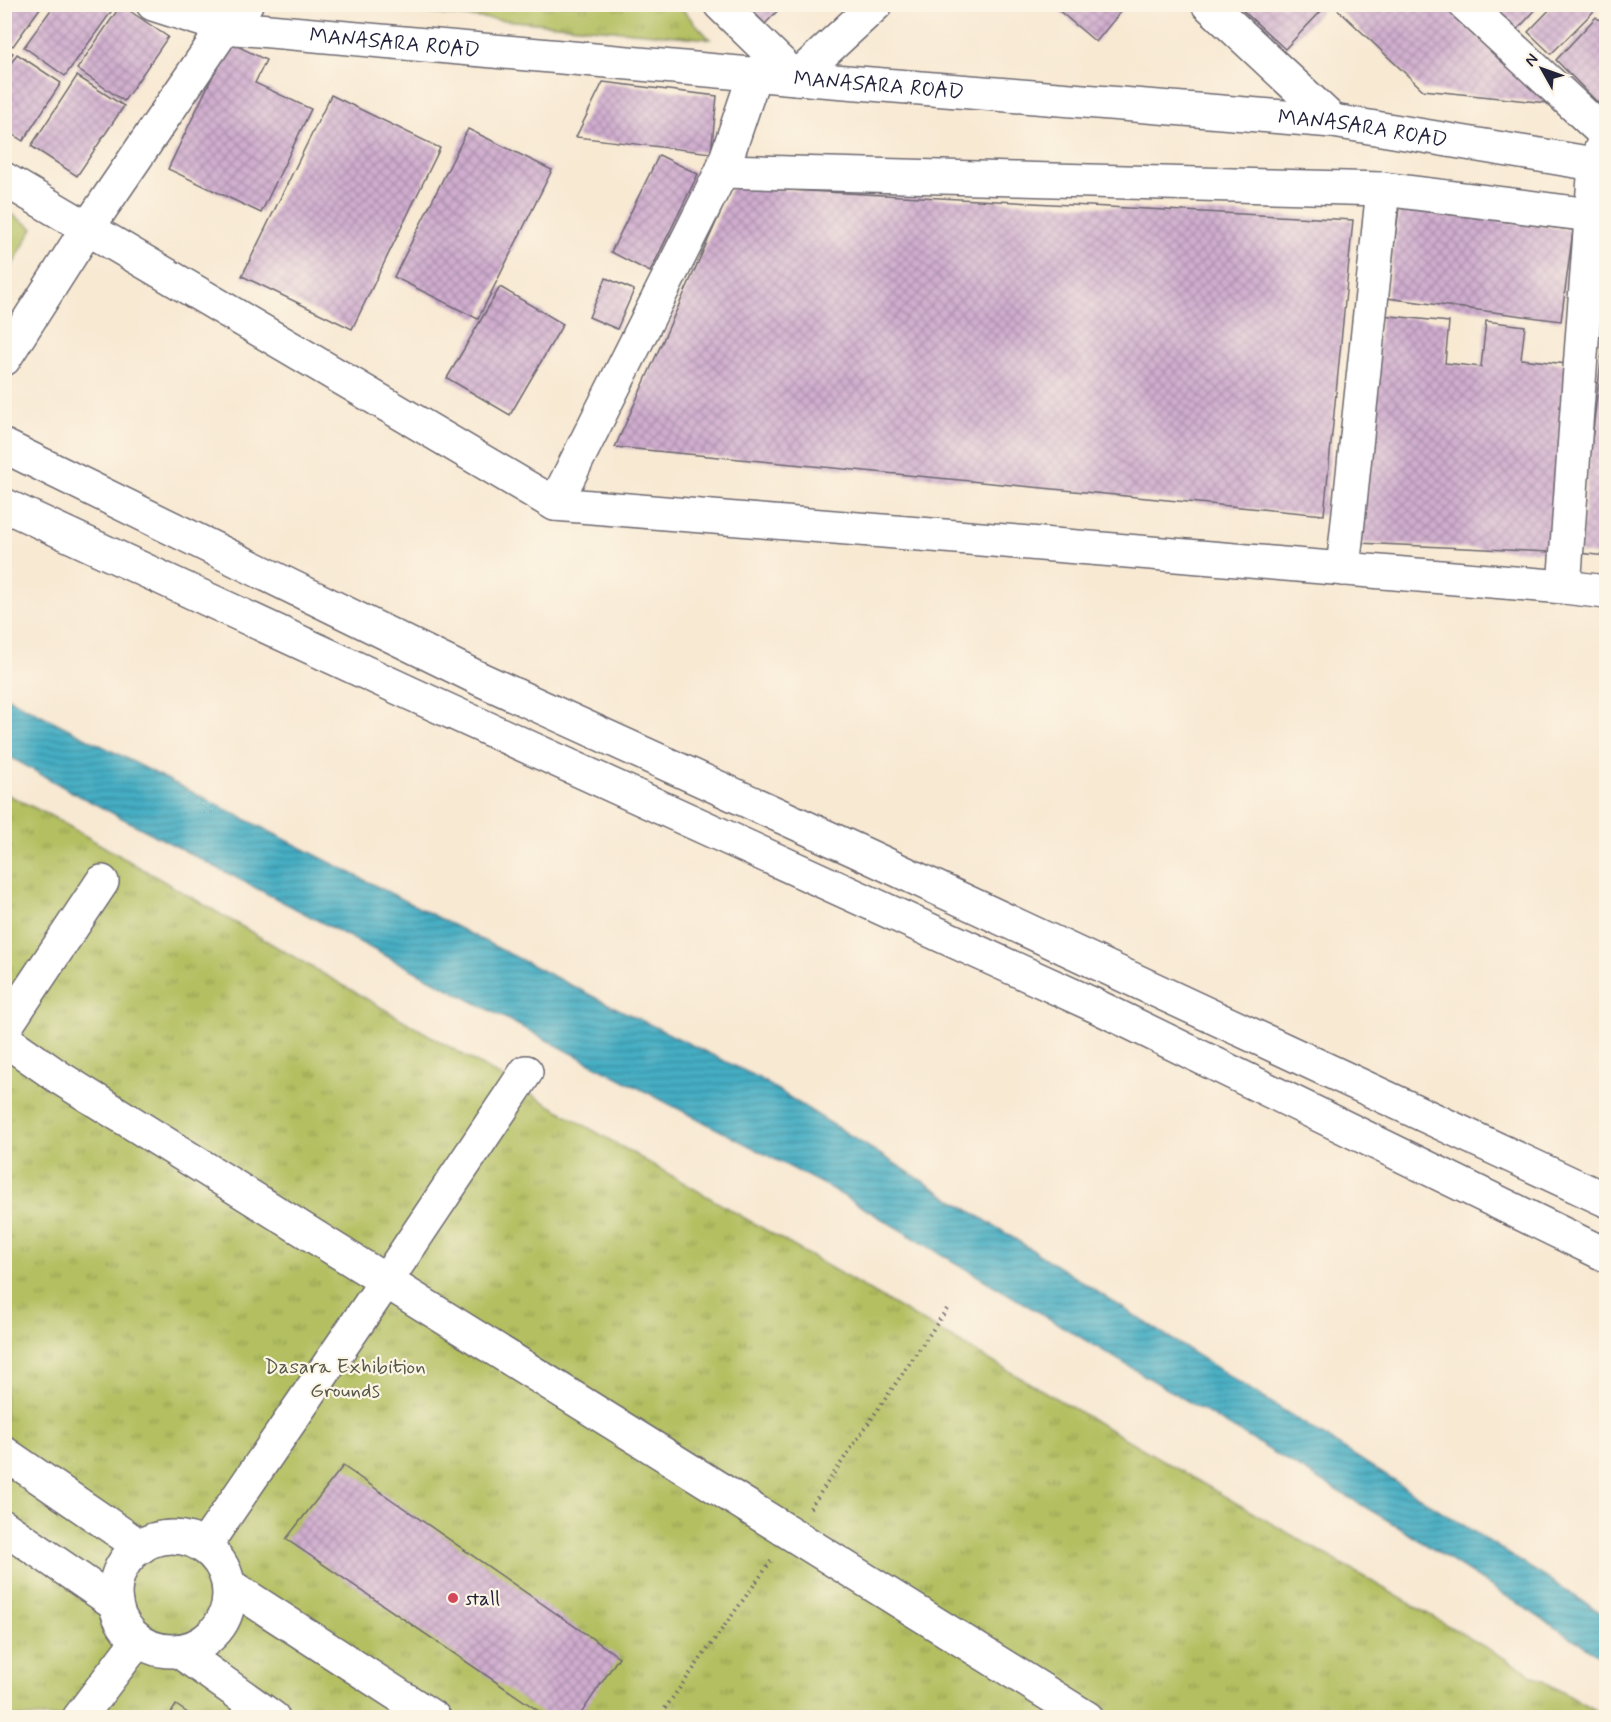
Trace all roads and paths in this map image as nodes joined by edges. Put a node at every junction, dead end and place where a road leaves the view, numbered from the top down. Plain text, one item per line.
1 (153, 4) edge
2 (720, 4) edge
3 (876, 4) edge
4 (1208, 4) edge
5 (1465, 4) edge
6 (235, 16) edge
7 (755, 73) junction
8 (796, 78) junction
9 (1333, 121) junction
10 (1604, 151) edge
11 (722, 171) junction
12 (4, 179) edge
13 (1383, 189) junction
14 (1599, 217) edge
15 (87, 229) junction
16 (4, 359) edge
17 (4, 446) edge
18 (555, 504) junction
19 (4, 505) edge
20 (237, 560) junction
21 (1343, 569) junction
22 (1564, 587) junction
23 (1606, 592) edge
24 (216, 603) junction
25 (855, 850) junction
26 (102, 882) dead end
27 (834, 887) junction
28 (4, 1029) edge
29 (4, 1039) edge
30 (526, 1072) dead end
31 (1434, 1120) junction
32 (1413, 1161) junction
33 (1606, 1200) edge
34 (1606, 1255) edge
35 (386, 1281) junction
36 (4, 1453) edge
37 (4, 1527) edge
38 (141, 1547) junction
39 (204, 1547) junction
40 (229, 1585) junction
41 (116, 1604) junction
42 (138, 1640) junction
43 (179, 1651) junction
44 (79, 1718) edge
45 (273, 1718) edge
46 (434, 1718) edge
47 (1087, 1718) edge

1 - 6 street, MANASARA ROAD
2 - 8 street
3 - 8 street
4 - 9 street
5 - 10 street
6 - 7 street, MANASARA ROAD
6 - 15 street
7 - 8 street, MANASARA ROAD
7 - 11 street
8 - 9 street, MANASARA ROAD
9 - 10 street, MANASARA ROAD
10 - 14 street
11 - 13 street
11 - 18 street
12 - 15 street
13 - 14 street
13 - 21 street
14 - 22 street
15 - 16 street
15 - 18 street
17 - 20 street
18 - 21 street
19 - 24 street
20 - 24 street
20 - 25 street
21 - 22 street
22 - 23 street
24 - 27 street
25 - 27 street
25 - 31 street
26 - 28 street
27 - 32 street
29 - 35 street
30 - 35 street
31 - 32 street
31 - 33 street
32 - 34 street
35 - 39 street
35 - 47 street
36 - 38 street
37 - 41 street
38 - 39 street
38 - 41 street
39 - 40 street
40 - 43 street
40 - 46 street
41 - 42 street
42 - 43 street
42 - 44 street
43 - 45 street

